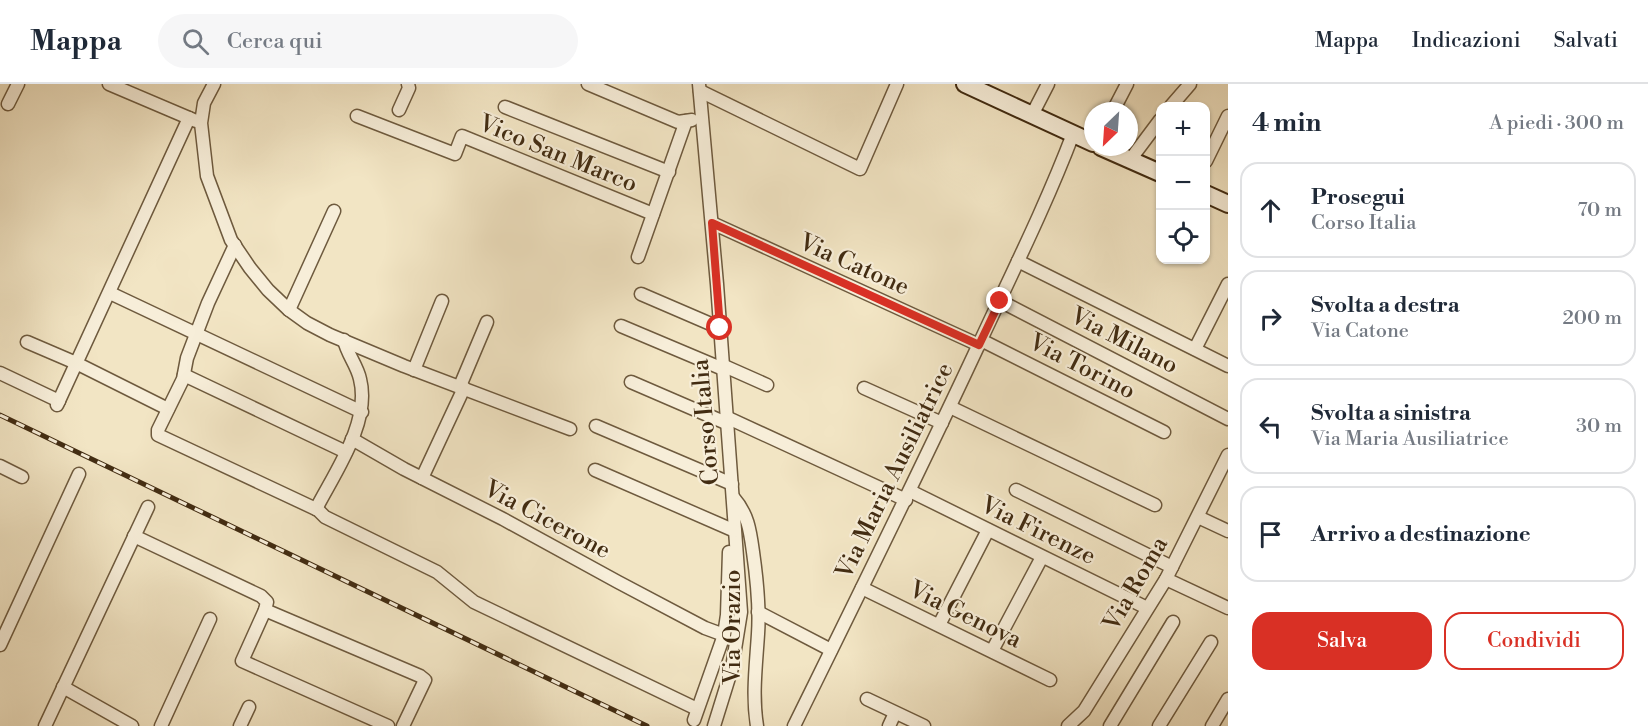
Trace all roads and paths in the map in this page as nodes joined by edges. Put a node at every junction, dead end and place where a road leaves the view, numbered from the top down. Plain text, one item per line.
1 (18, 84) edge
2 (109, 84) edge
3 (214, 84) edge
4 (408, 84) edge
5 (588, 84) edge
6 (897, 84) edge
7 (965, 84) edge
8 (1048, 84) edge
9 (1127, 84) edge
10 (1190, 84) edge
11 (700, 87) edge
12 (1118, 102) edge
13 (1174, 102) edge
14 (8, 104) dead end
15 (505, 108) dead end
16 (399, 110) dead end
17 (1032, 115) junction
18 (357, 116) dead end
19 (1228, 116) edge
20 (702, 119) junction
21 (195, 120) junction
22 (686, 121) junction
23 (1156, 126) edge
24 (1073, 134) junction
25 (1084, 139) edge
26 (1121, 156) edge
27 (1208, 156) edge
28 (1130, 160) junction
29 (1156, 171) edge
30 (669, 172) junction
31 (1210, 196) edge
32 (1228, 204) edge
33 (334, 211) dead end
34 (653, 214) junction
35 (712, 223) junction
36 (235, 245) junction
37 (638, 257) dead end
38 (1018, 261) junction
39 (1228, 284) edge
40 (110, 293) junction
41 (641, 294) dead end
42 (442, 301) dead end
43 (1000, 301) junction
44 (289, 310) junction
45 (487, 322) dead end
46 (621, 326) dead end
47 (720, 328) junction
48 (197, 336) junction
49 (344, 340) junction
50 (27, 342) dead end
51 (980, 342) junction
52 (1195, 349) junction
53 (76, 363) junction
54 (1228, 366) edge
55 (723, 367) junction
56 (414, 370) junction
57 (0, 373) edge
58 (184, 375) junction
59 (631, 382) dead end
60 (767, 385) dead end
61 (462, 387) junction
62 (864, 388) dead end
63 (950, 407) junction
64 (168, 409) junction
65 (362, 412) junction
66 (1228, 419) edge
67 (726, 420) junction
68 (942, 423) junction
69 (596, 426) dead end
70 (570, 429) dead end
71 (1164, 432) dead end
72 (352, 439) junction
73 (345, 452) junction
74 (1228, 455) edge
75 (0, 466) edge
76 (595, 470) dead end
77 (80, 474) dead end
78 (22, 477) dead end
79 (422, 478) junction
80 (732, 484) junction
81 (1016, 490) dead end
82 (908, 496) junction
83 (733, 497) junction
84 (1155, 506) dead end
85 (148, 507) dead end
86 (316, 509) junction
87 (1198, 517) junction
88 (988, 530) junction
89 (1228, 531) edge
90 (736, 533) junction
91 (134, 536) junction
92 (1042, 557) junction
93 (1169, 573) junction
94 (862, 588) junction
95 (266, 606) junction
96 (1147, 608) junction
97 (1228, 608) edge
98 (758, 612) junction
99 (210, 619) dead end
100 (1173, 622) dead end
101 (939, 625) junction
102 (724, 635) junction
103 (1211, 642) dead end
104 (0, 645) edge
105 (831, 650) junction
106 (992, 651) junction
107 (1050, 680) dead end
108 (63, 687) junction
109 (867, 699) dead end
110 (1228, 699) edge
111 (249, 707) dead end
112 (896, 713) junction
113 (716, 722) edge
114 (45, 726) edge
115 (132, 726) edge
116 (161, 726) edge
117 (240, 726) edge
118 (388, 726) edge
119 (403, 726) edge
120 (757, 726) edge
121 (794, 726) edge
122 (889, 726) edge
123 (924, 726) edge
124 (1068, 726) edge
125 (1110, 726) edge
126 (1159, 726) edge
127 (1212, 726) edge

1 - 14 street
2 - 21 street
3 - 21 street
4 - 16 street
5 - 22 street
6 - 11 street
7 - 17 street
8 - 17 street
9 - 12 street
10 - 13 street
11 - 20 street, Corso Italia
15 - 30 street
17 - 24 street
18 - 34 street, Vico San Marco
19 - 27 street
20 - 22 street
20 - 35 street, Corso Italia
21 - 36 street
21 - 40 street
22 - 30 street
23 - 28 street
24 - 25 street
24 - 38 street, Via Maria Ausiliatrice
26 - 28 street
28 - 29 street
30 - 34 street
31 - 32 street
33 - 44 street
34 - 37 street
35 - 47 street, Corso Italia
35 - 51 street, Via Catone
36 - 44 street
36 - 48 street
38 - 43 street, Via Maria Ausiliatrice
38 - 52 street
39 - 52 street
40 - 48 street
40 - 53 street
41 - 47 street
42 - 56 street
43 - 51 street, Via Maria Ausiliatrice
43 - 66 street, Via Milano
44 - 49 street
45 - 61 street
46 - 55 street
47 - 55 street, Corso Italia
48 - 58 street
48 - 65 street
49 - 56 street
49 - 65 street
50 - 53 street
51 - 63 street, Via Maria Ausiliatrice
51 - 71 street, Via Torino
52 - 54 street
53 - 57 street
53 - 64 street
55 - 60 street
55 - 67 street, Corso Italia
56 - 61 street
58 - 64 street
58 - 73 street
59 - 67 street, Via Firenze
61 - 70 street
61 - 79 street
62 - 68 street
63 - 68 street, Via Maria Ausiliatrice
63 - 84 street
64 - 86 street
65 - 72 street
67 - 80 street, Corso Italia
67 - 82 street, Via Firenze
68 - 82 street, Via Maria Ausiliatrice
69 - 80 street
72 - 73 street
72 - 79 street, Via Cicerone
73 - 86 street
74 - 87 street, Via Roma
75 - 78 street
76 - 90 street
77 - 104 street
79 - 102 street, Via Cicerone
80 - 83 street, Corso Italia
81 - 93 street
82 - 88 street, Via Firenze
82 - 94 street, Via Maria Ausiliatrice
83 - 90 street, Corso Italia
83 - 98 street, Via Orazio
85 - 91 street
86 - 102 street
87 - 89 street
87 - 93 street, Via Roma
88 - 92 street, Via Firenze
88 - 101 street
90 - 102 street
90 - 113 street, Corso Italia
91 - 95 street
91 - 108 street
92 - 96 street, Via Firenze
92 - 106 street
93 - 96 street, Via Roma
93 - 97 street
94 - 101 street, Via Genova
94 - 105 street, Via Maria Ausiliatrice
95 - 118 street
95 - 119 street
96 - 124 street, Via Roma
98 - 105 street
98 - 120 street, Via Orazio
99 - 116 street
100 - 125 street
101 - 106 street, Via Genova
103 - 126 street
105 - 121 street, Via Maria Ausiliatrice
106 - 107 street, Via Genova
108 - 114 street
108 - 115 street
109 - 112 street
110 - 127 street
111 - 117 street
112 - 122 street
112 - 123 street

